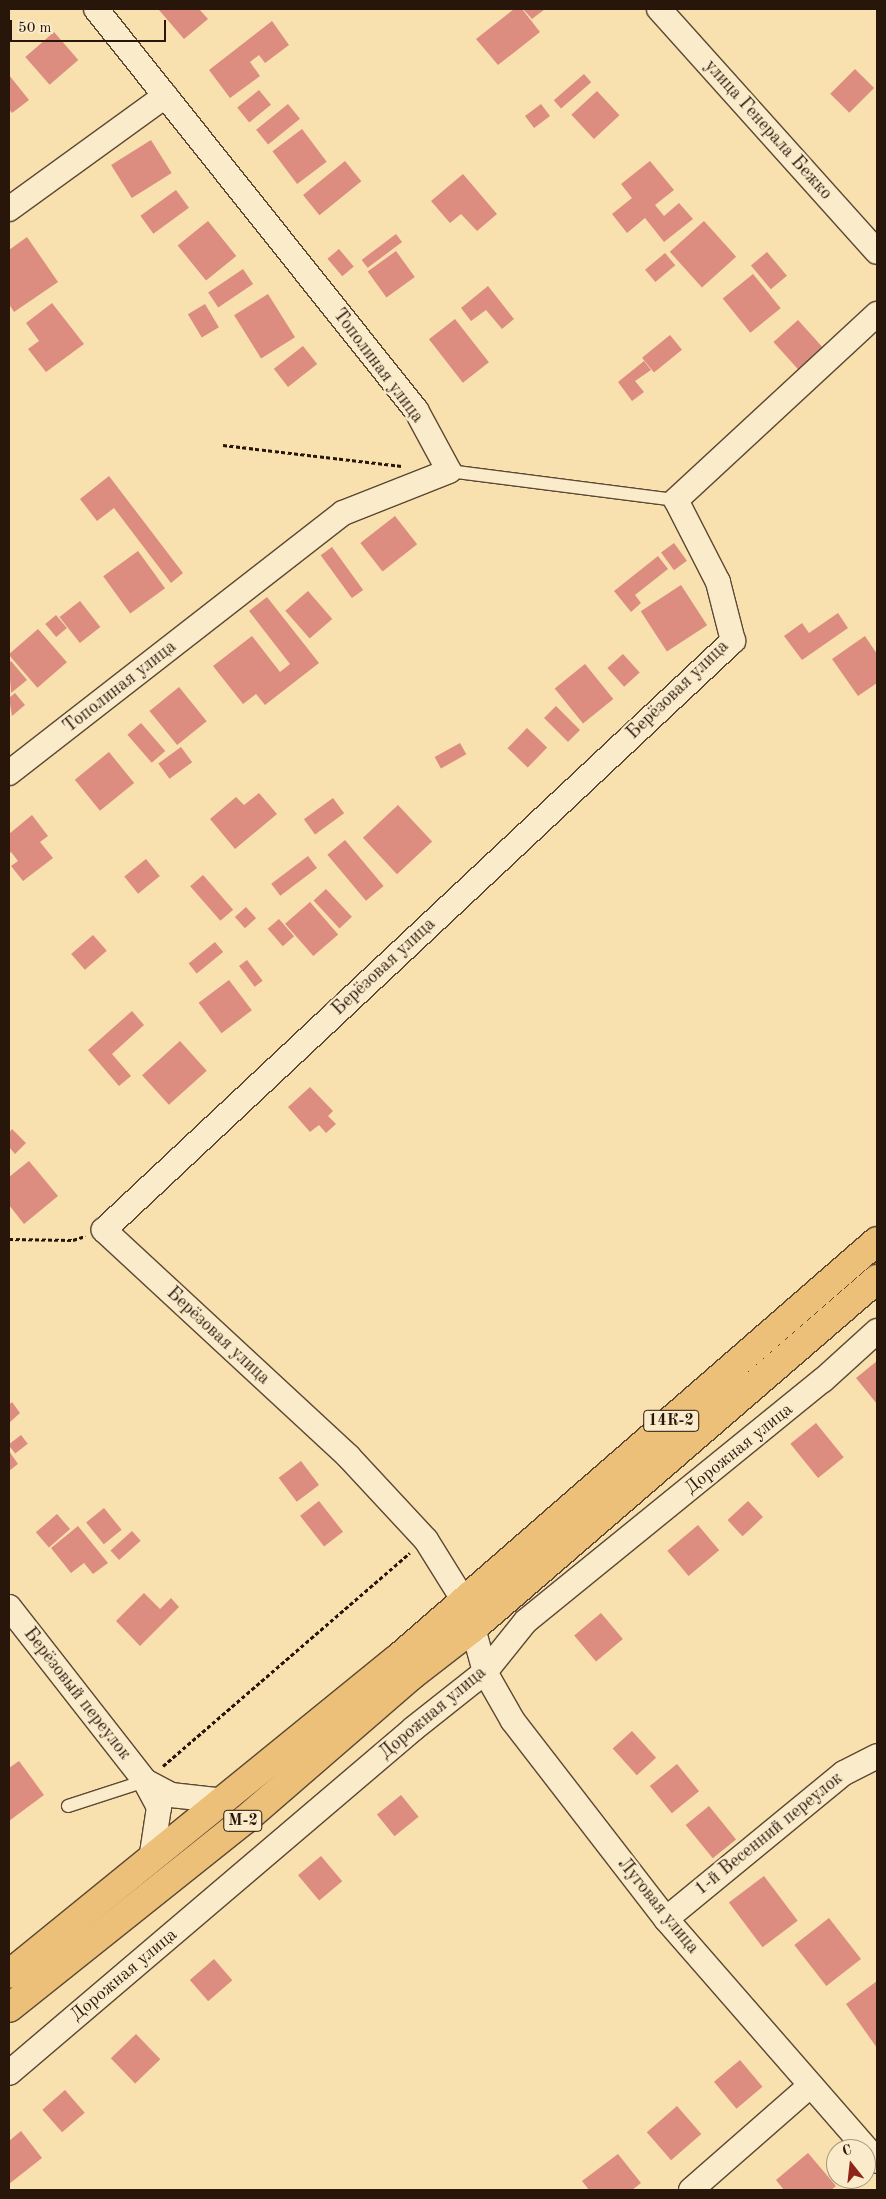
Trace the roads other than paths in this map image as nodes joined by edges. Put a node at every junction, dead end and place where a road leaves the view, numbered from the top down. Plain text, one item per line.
1 (96, 9) edge
2 (659, 9) edge
3 (165, 96) junction
4 (9, 209) edge
5 (877, 252) edge
6 (877, 314) edge
7 (450, 471) junction
8 (676, 500) junction
9 (9, 773) edge
10 (877, 1240) edge
11 (877, 1278) edge
12 (877, 1331) edge
13 (464, 1601) junction
14 (9, 1606) edge
15 (472, 1628) junction
16 (485, 1672) junction
17 (877, 1756) edge
18 (145, 1781) junction
19 (225, 1801) junction
20 (68, 1806) dead end
21 (151, 1860) junction
22 (666, 1918) junction
23 (9, 1974) edge
24 (9, 2008) edge
25 (9, 2073) edge
26 (811, 2085) junction
27 (877, 2160) edge
28 (690, 2190) edge

1 - 3 street, Тополиная улица
2 - 5 street, улица Генерала Бежко
3 - 4 street
3 - 7 street, Тополиная улица
6 - 8 street
7 - 8 lane
7 - 9 street, Тополиная улица
8 - 13 street, Берёзовая улица
10 - 13 main road, 14К-2
11 - 15 main road, Дорожная улица / 14К-2
12 - 16 street, Дорожная улица
13 - 19 main road, М-2
14 - 18 street, Берёзовый переулок
15 - 16 street, Луговая улица
15 - 24 main road, Дорожная улица / М-2
16 - 22 street, Луговая улица
16 - 25 street, Дорожная улица
17 - 22 street, 1-й Весенний переулок
18 - 19 street, Берёзовый переулок
18 - 20 lane
18 - 21 street, Берёзовый переулок
19 - 21 main road, М-2
21 - 23 main road, М-2
22 - 26 street, Луговая улица
26 - 27 street, Луговая улица
26 - 28 street

